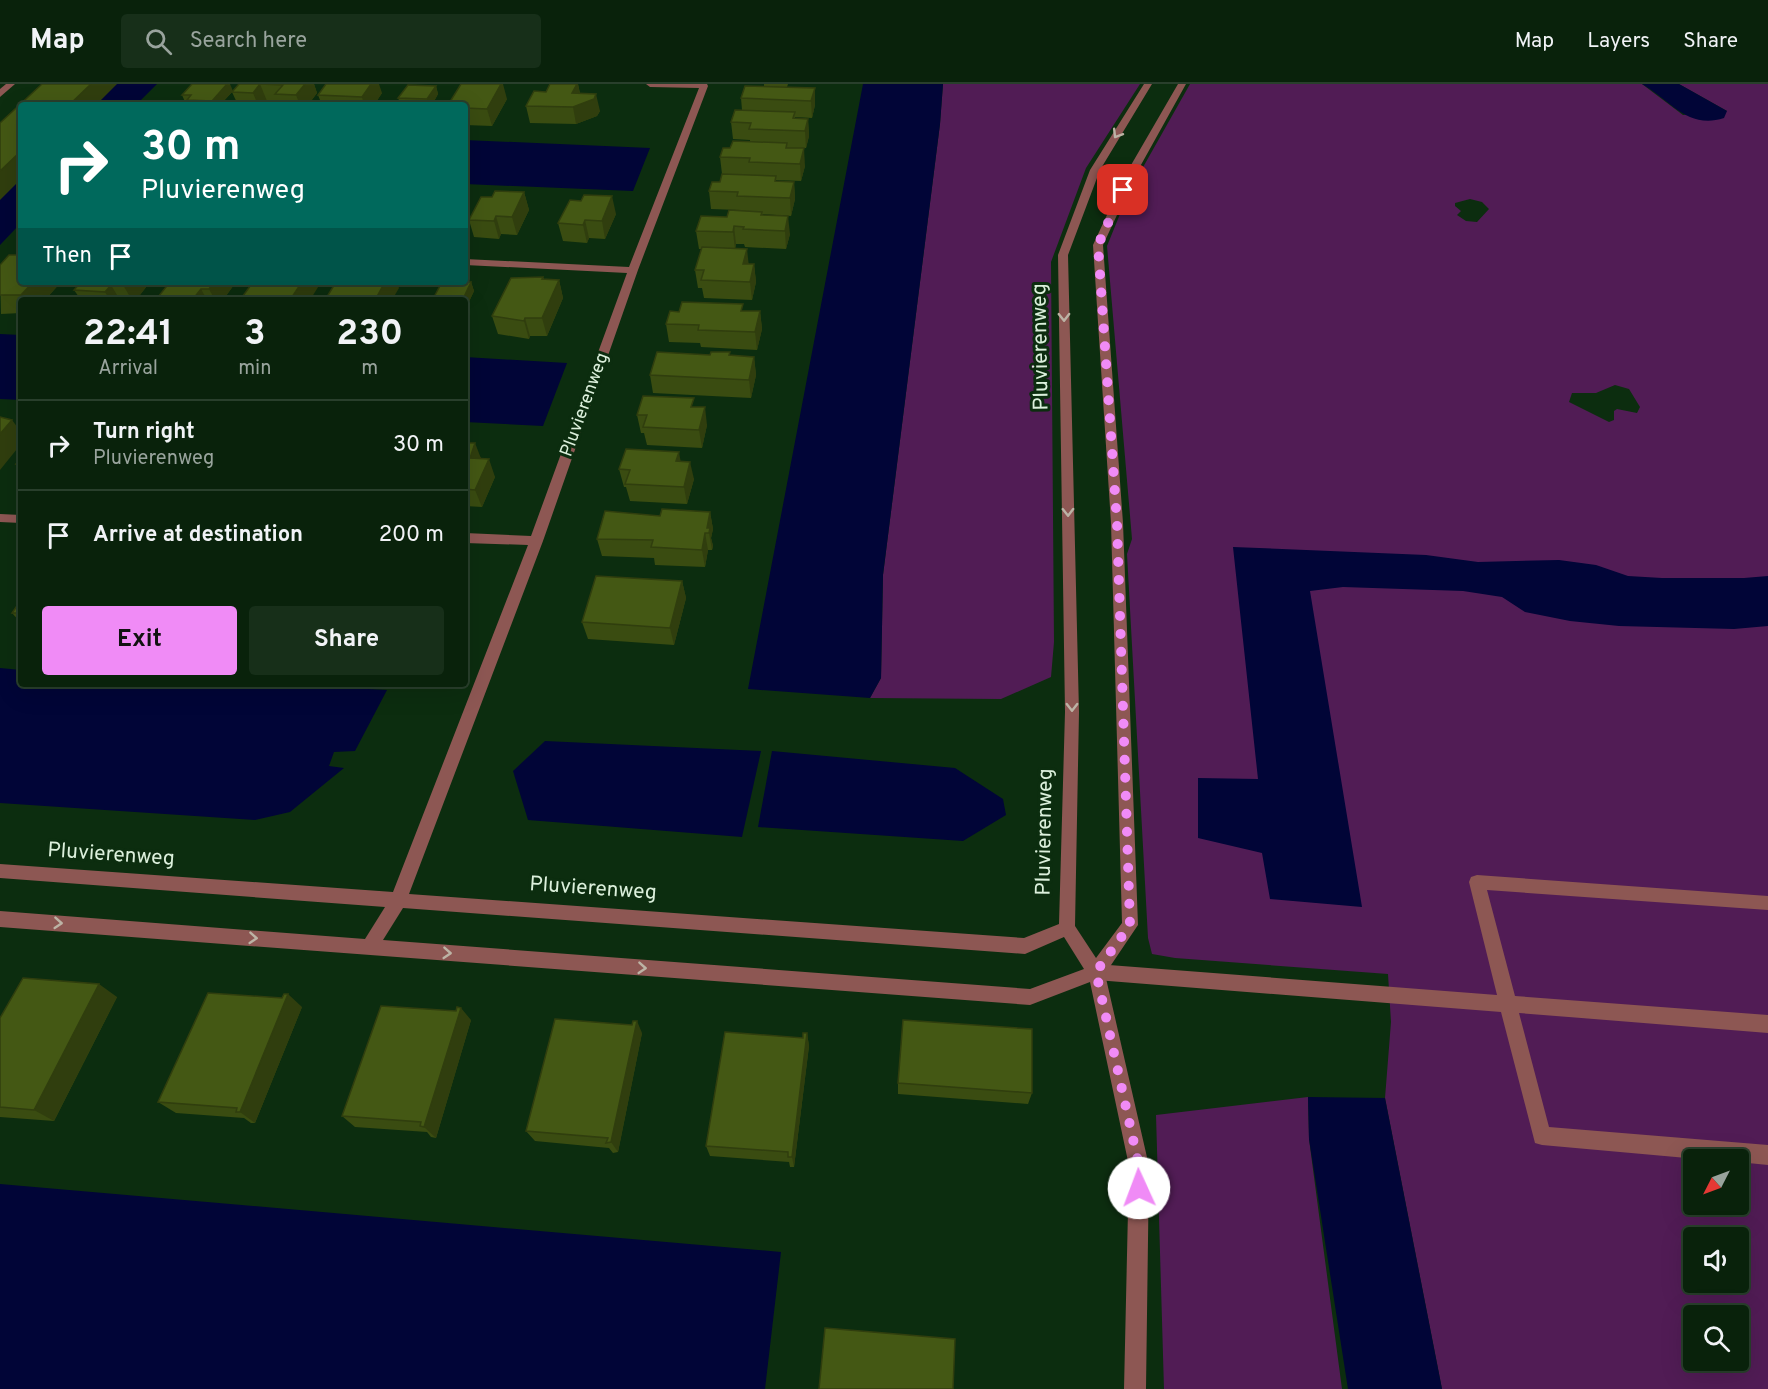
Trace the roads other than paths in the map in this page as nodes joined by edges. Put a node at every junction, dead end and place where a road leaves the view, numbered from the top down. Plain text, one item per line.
1 (11, 84) edge
2 (650, 84) edge
3 (1148, 84) edge
4 (1182, 84) edge
5 (0, 94) edge
6 (468, 262) edge
7 (633, 270) junction
8 (0, 518) edge
9 (18, 519) edge
10 (468, 538) edge
11 (536, 541) junction
12 (0, 871) edge
13 (399, 899) junction
14 (1768, 903) edge
15 (0, 919) edge
16 (1067, 928) junction
17 (369, 947) junction
18 (1096, 972) junction
19 (1508, 1004) junction
20 (1768, 1024) edge
21 (1768, 1155) edge
22 (1135, 1389) edge

1 - 5 street
2 - 7 street, Pluvierenweg
3 -> 16 street, Pluvierenweg
4 - 18 street
6 - 7 street
7 - 11 street, Pluvierenweg
8 - 9 street
10 - 11 street
11 - 13 street, Pluvierenweg
12 - 13 street, Pluvierenweg
13 - 16 street, Pluvierenweg
13 - 17 street, Pluvierenweg
14 - 19 street
15 -> 17 street
16 - 18 street
17 -> 18 street
18 - 19 street
18 - 22 street
19 - 20 street
19 - 21 street

